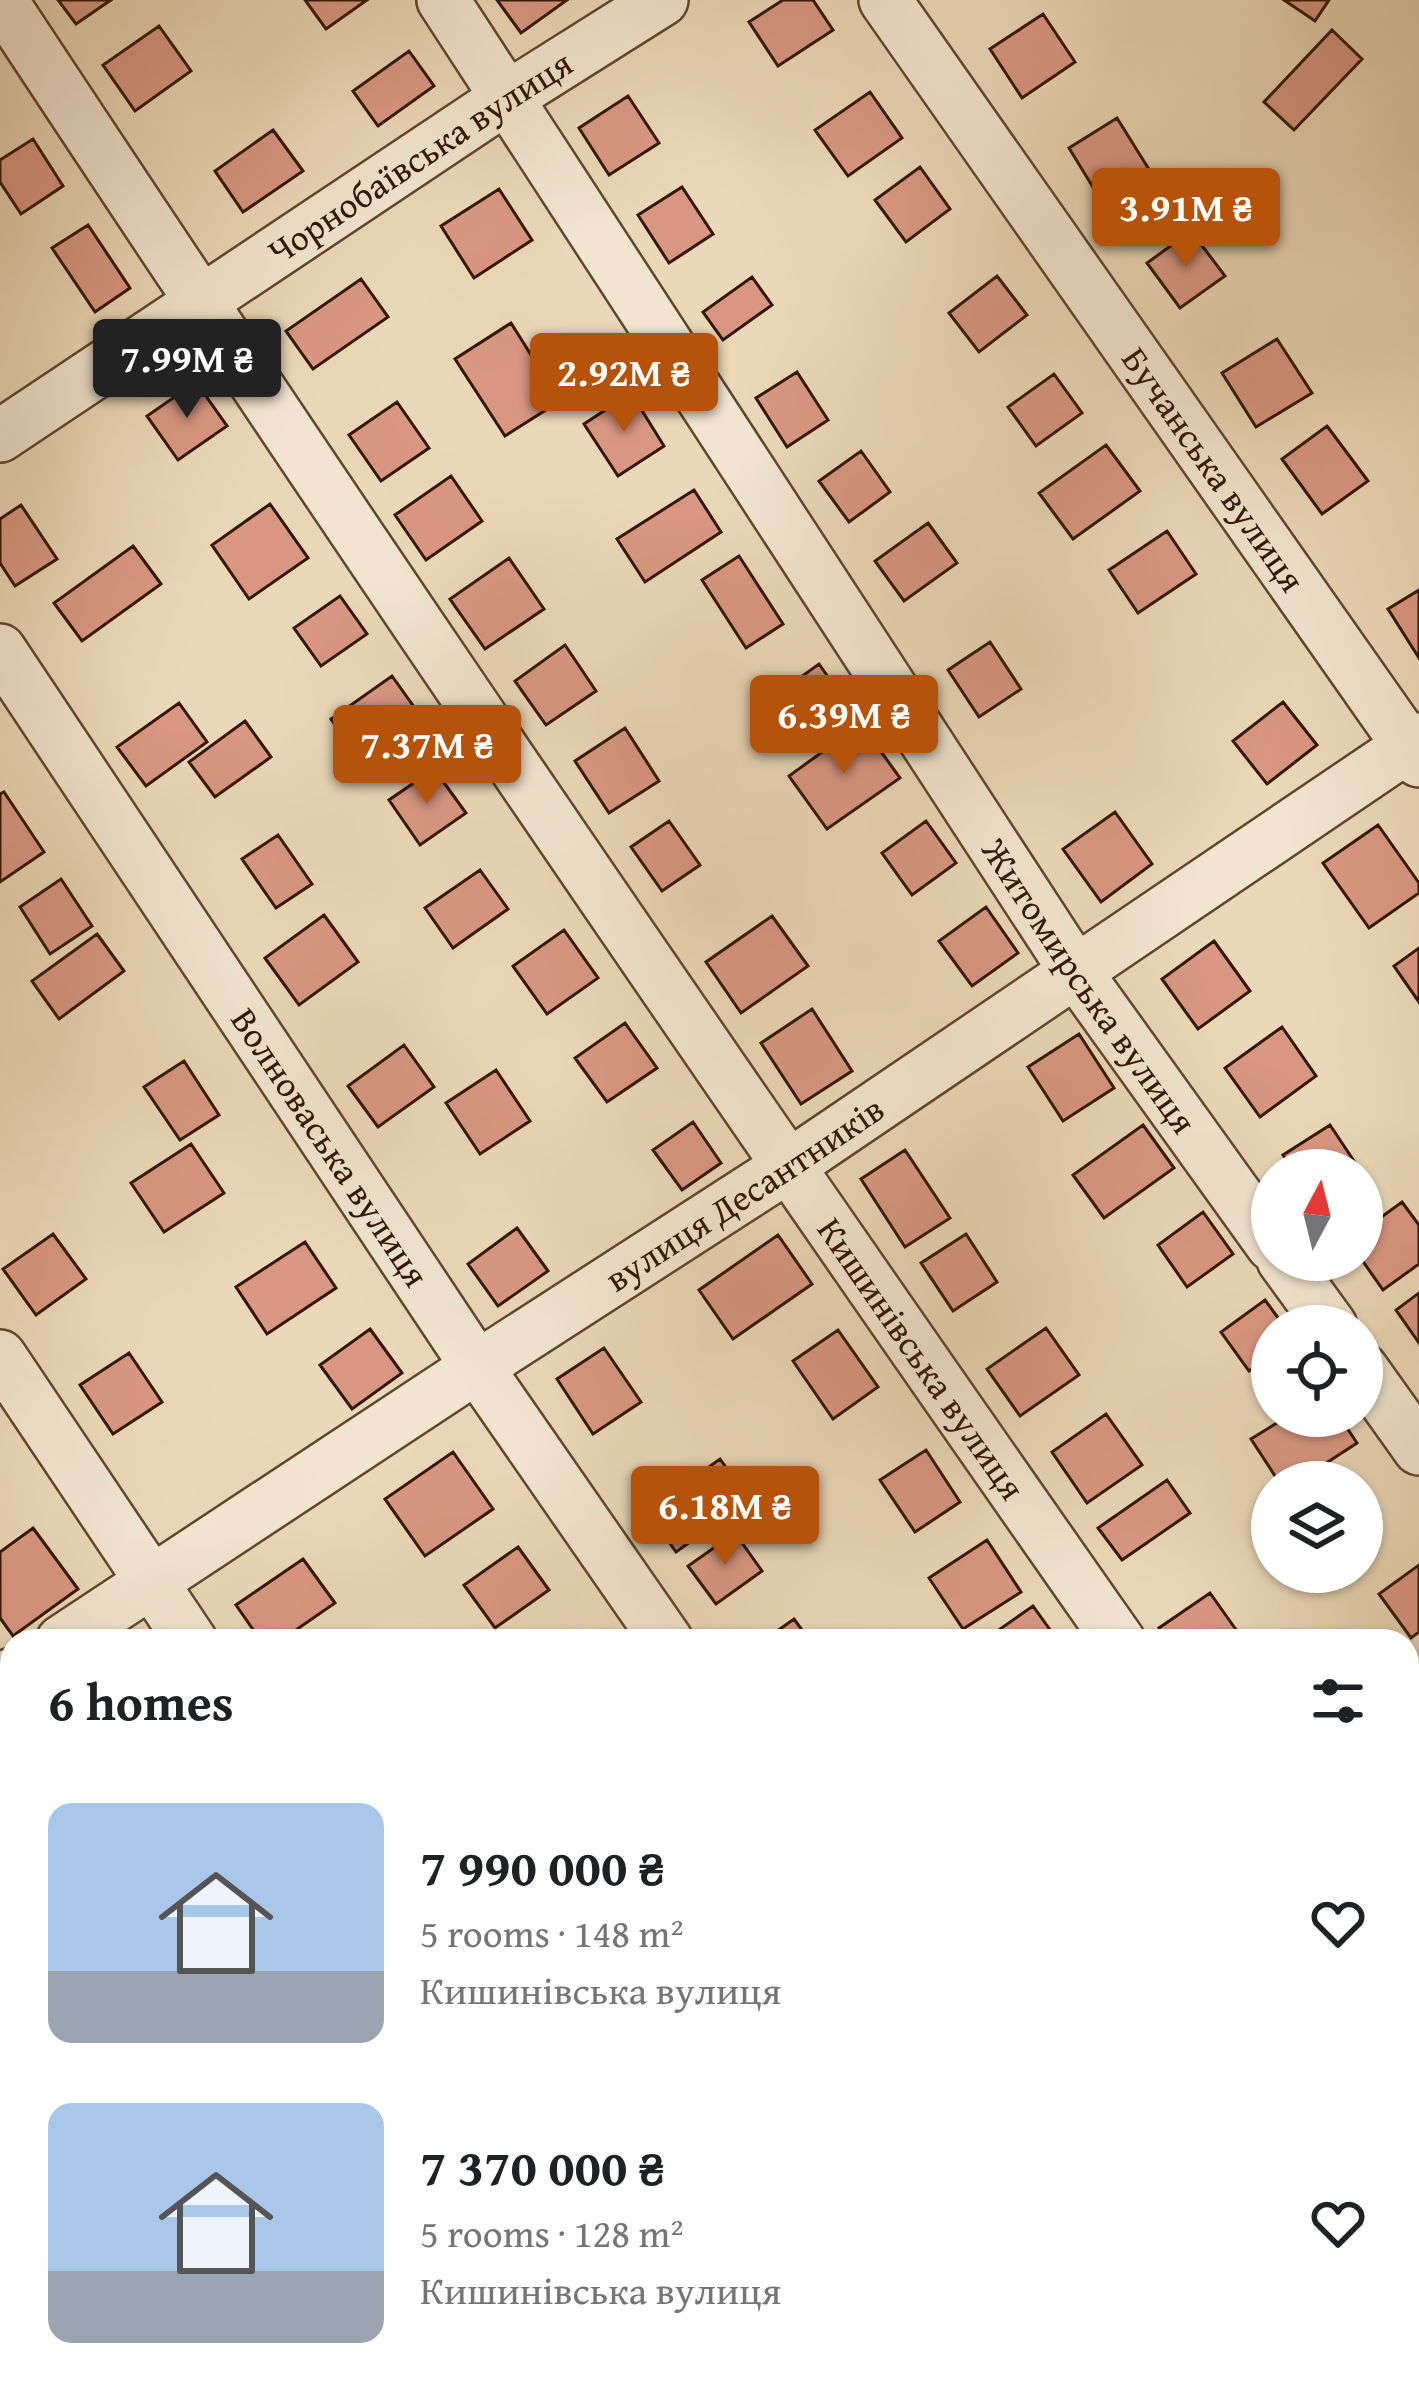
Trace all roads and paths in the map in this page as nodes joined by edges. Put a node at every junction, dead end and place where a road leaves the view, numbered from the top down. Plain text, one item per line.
1 (2, 0) edge
2 (443, 0) edge
3 (662, 0) edge
4 (885, 0) edge
5 (508, 97) junction
6 (201, 303) junction
7 (0, 436) edge
8 (0, 650) edge
9 (1416, 749) edge
10 (1076, 972) junction
11 (787, 1167) junction
12 (1251, 1215) edge
13 (0, 1356) edge
14 (477, 1367) junction
15 (1383, 1399) edge
16 (1419, 1449) edge
17 (151, 1583) junction
18 (80, 1629) edge
19 (183, 1629) edge
20 (659, 1629) edge
21 (1111, 1629) edge

1 - 6 street, Кишинівська вулиця
2 - 5 street, Житомирська вулиця
3 - 5 street, Чорнобаївська вулиця
4 - 9 street, Бучанська вулиця
5 - 6 street, Чорнобаївська вулиця
5 - 10 street, Житомирська вулиця
6 - 7 street, Чорнобаївська вулиця
6 - 11 street, Кишинівська вулиця
8 - 14 street, Волноваська вулиця
9 - 10 street, вулиця Десантників
10 - 11 street, вулиця Десантників
10 - 12 street, Житомирська вулиця
11 - 14 street, вулиця Десантників
11 - 21 street, Кишинівська вулиця
13 - 17 street
14 - 17 street, вулиця Десантників
14 - 20 street, Волноваська вулиця
15 - 16 street
17 - 18 street, вулиця Десантників
17 - 19 street

